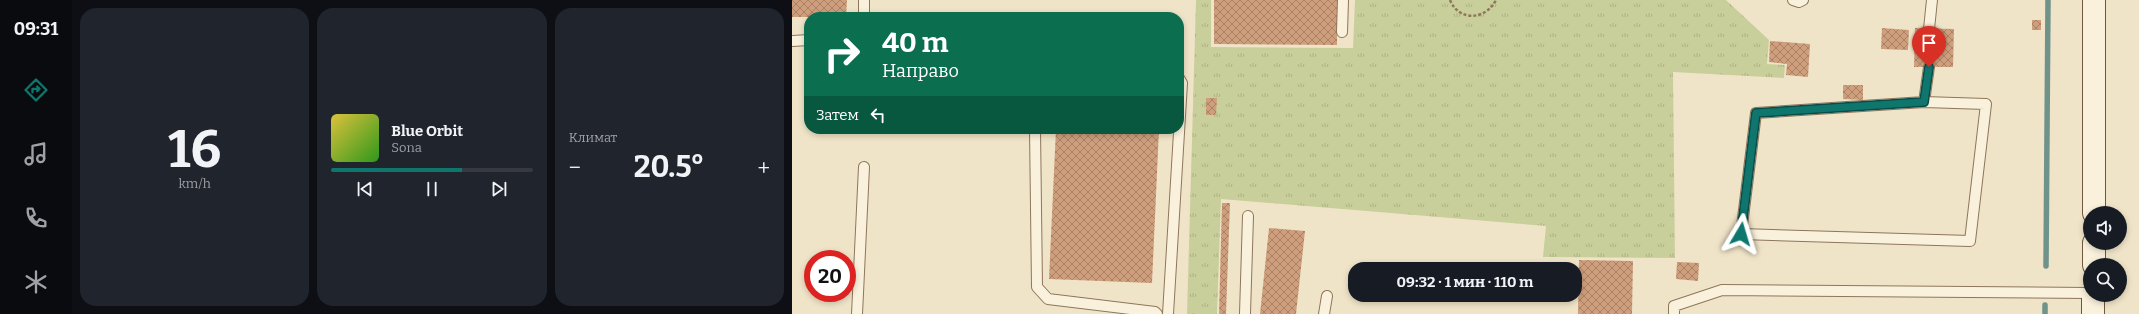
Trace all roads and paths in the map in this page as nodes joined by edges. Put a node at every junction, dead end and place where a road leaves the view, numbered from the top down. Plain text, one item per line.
1 (864, 0) edge
2 (1343, 0) edge
3 (1450, 0) edge
4 (1496, 0) edge
5 (1792, 0) edge
6 (1803, 0) edge
7 (1932, 0) edge
8 (2094, 0) edge
9 (864, 12) edge
10 (1929, 28) dead end
11 (1342, 32) dead end
12 (804, 40) edge
13 (792, 41) edge
14 (1929, 67) dead end
15 (1924, 102) junction
16 (1035, 134) edge
17 (1179, 134) edge
18 (864, 167) dead end
19 (2094, 206) edge
20 (1248, 216) dead end
21 (2083, 293) edge
22 (1327, 296) dead end
23 (2093, 302) edge
24 (857, 314) edge
25 (1157, 314) edge
26 (1168, 314) edge
27 (1245, 314) edge
28 (1324, 314) edge
29 (1674, 314) edge
30 (2093, 314) edge

1 - 9 lane
2 - 11 lane
3 - 4 path
5 - 6 lane
7 - 10 lane
8 - 19 main road
12 - 13 lane
14 - 15 lane
15 - 15 lane
16 - 25 lane
17 - 26 lane
18 - 24 lane
20 - 27 lane
21 - 29 lane
22 - 28 lane
23 - 30 main road

